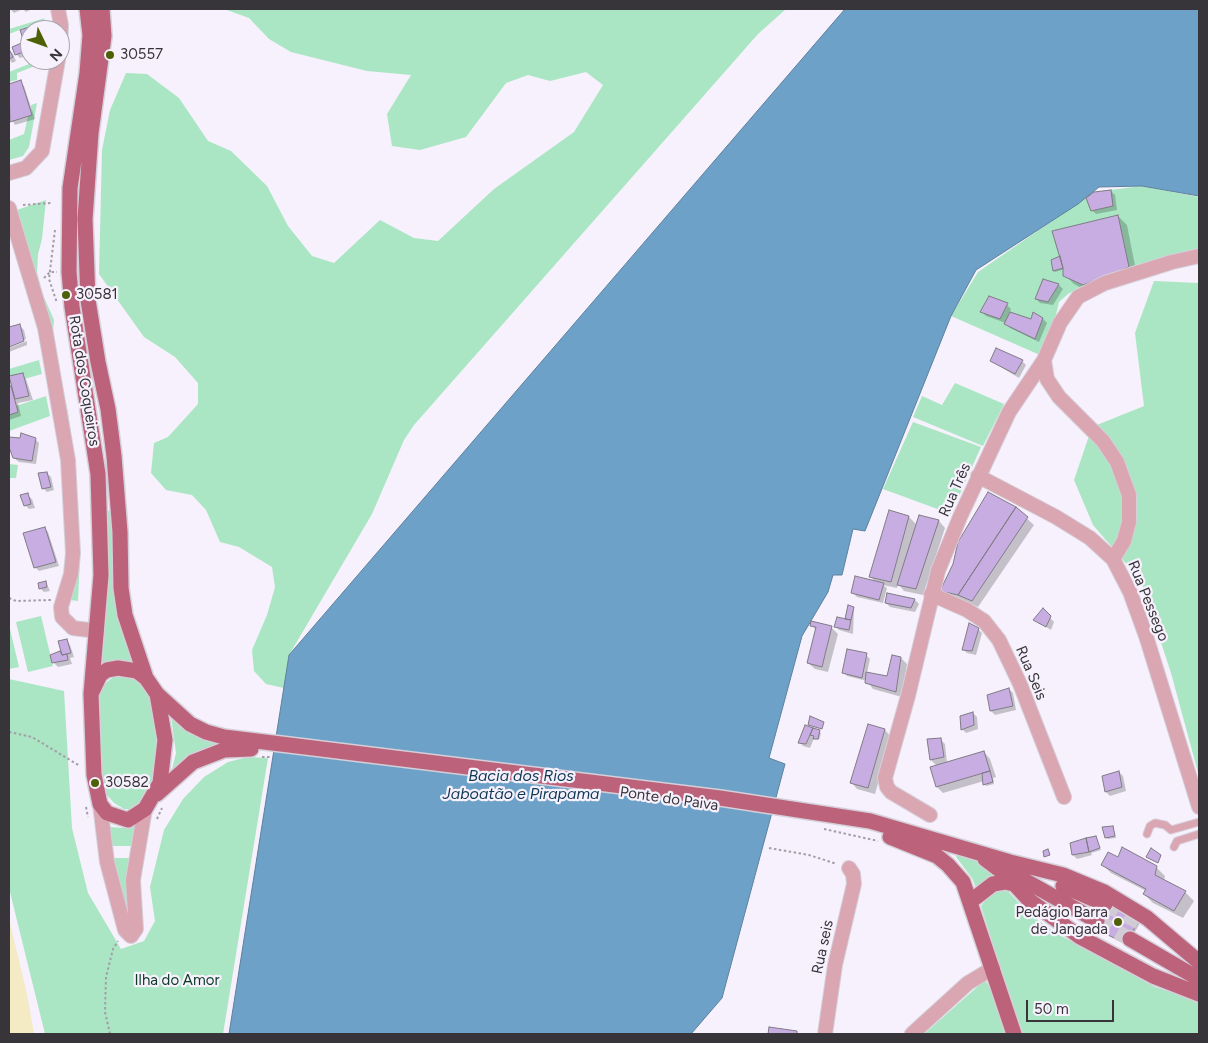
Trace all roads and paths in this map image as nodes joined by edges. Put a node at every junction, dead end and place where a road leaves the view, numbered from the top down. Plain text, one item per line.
1 (88, 9) edge
2 (102, 9) edge
3 (56, 70) edge
4 (9, 172) edge
5 (51, 203) dead end
6 (23, 205) dead end
7 (9, 208) edge
8 (1199, 256) edge
9 (1044, 360) junction
10 (978, 476) junction
11 (1113, 559) junction
12 (931, 594) junction
13 (9, 598) edge
14 (63, 600) junction
15 (97, 632) junction
16 (146, 678) junction
17 (91, 694) junction
18 (157, 694) junction
19 (9, 732) edge
20 (245, 744) junction
21 (82, 768) dead end
22 (1064, 797) dead end
23 (100, 804) junction
24 (149, 804) junction
25 (1199, 807) edge
26 (797, 813) junction
27 (930, 815) dead end
28 (1199, 822) edge
29 (822, 828) dead end
30 (1147, 834) dead end
31 (1199, 834) edge
32 (884, 842) dead end
33 (1174, 847) dead end
34 (769, 848) dead end
35 (977, 853) junction
36 (849, 868) joint
37 (1010, 873) junction
38 (971, 902) junction
39 (125, 930) junction
40 (1135, 931) junction
41 (1199, 962) edge
42 (1199, 966) edge
43 (993, 968) junction
44 (1199, 973) edge
45 (1199, 979) edge
46 (1199, 989) edge
47 (1199, 994) edge
48 (110, 1034) edge
49 (825, 1034) edge
50 (912, 1034) edge
51 (1014, 1034) edge

1 - 15 main road, Rota dos Coqueiros
2 - 16 main road, Rota dos Coqueiros
3 - 4 street
5 - 6 path
7 - 14 street
8 - 9 street, Rua Três
9 - 10 street, Rua Três
9 - 11 street
10 - 11 street, Rua Pessego
10 - 12 street, Rua Três
11 - 25 street, Rua Pessego
12 - 22 street, Rua Seis
12 - 27 street, Rua Três
13 - 14 path
14 - 15 street
15 - 17 main road, Rota dos Coqueiros
16 - 17 main road
16 - 18 main road, Rota dos Coqueiros
17 - 23 main road, Rota dos Coqueiros
18 - 20 main road, Rota dos Coqueiros
18 - 24 main road, Rota dos Coqueiros
19 - 21 path
20 - 24 main road
20 - 26 main road, Ponte do Paiva
23 - 24 main road
23 - 39 street
24 - 39 street
26 - 35 main road
26 - 38 main road
28 - 30 lane
29 - 32 path
31 - 33 lane
34 - 36 path
35 - 37 main road
35 - 37 main road
36 - 49 street, Rua seis
37 - 38 main road
37 - 41 main road
37 - 46 main road
37 - 47 main road
38 - 43 main road
39 - 48 path
40 - 42 main road
40 - 44 main road
40 - 45 main road
43 - 50 street
43 - 51 main road

